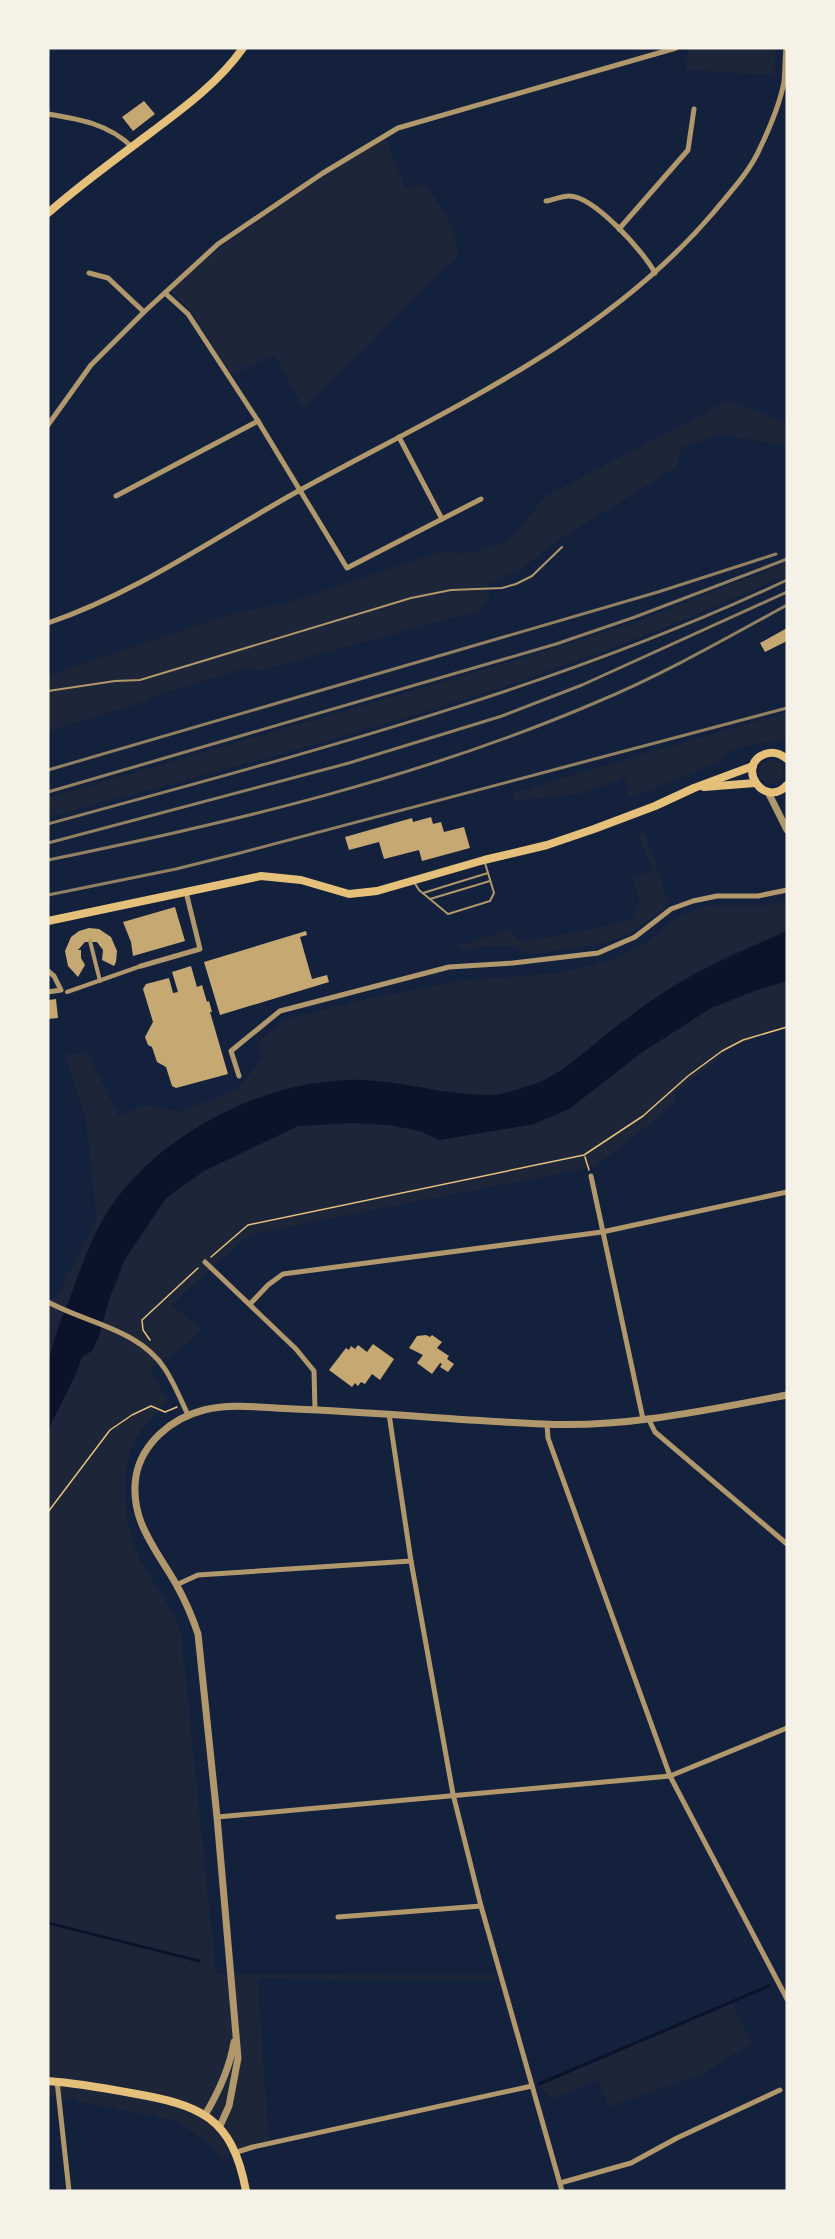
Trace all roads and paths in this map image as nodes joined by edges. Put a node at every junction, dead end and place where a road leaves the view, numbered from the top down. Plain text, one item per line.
1 (243, 48) edge
2 (676, 48) edge
3 (786, 48) edge
4 (694, 109) dead end
5 (48, 114) edge
6 (132, 147) junction
7 (546, 201) dead end
8 (48, 213) edge
9 (619, 229) junction
10 (89, 273) dead end
11 (655, 273) junction
12 (165, 292) junction
13 (144, 312) junction
14 (258, 421) junction
15 (48, 425) edge
16 (399, 437) junction
17 (300, 490) junction
18 (116, 496) dead end
19 (481, 499) dead end
20 (442, 519) junction
21 (562, 547) dead end
22 (48, 623) edge
23 (48, 691) edge
24 (786, 756) edge
25 (753, 766) junction
26 (756, 783) junction
27 (786, 786) edge
28 (694, 788) junction
29 (768, 792) junction
30 (787, 796) edge
31 (787, 830) edge
32 (484, 860) junction
33 (488, 873) junction
34 (490, 880) junction
35 (414, 881) junction
36 (787, 890) edge
37 (186, 892) junction
38 (423, 894) junction
39 (430, 899) junction
40 (48, 921) edge
41 (90, 941) dead end
42 (141, 966) joint
43 (48, 971) edge
44 (100, 981) junction
45 (64, 991) junction
46 (48, 992) edge
47 (787, 1027) edge
48 (239, 1076) dead end
49 (584, 1155) junction
50 (591, 1176) joint
51 (787, 1192) edge
52 (602, 1232) junction
53 (205, 1262) junction
54 (50, 1303) edge
55 (250, 1304) junction
56 (146, 1348) junction
57 (787, 1395) edge
58 (183, 1405) junction
59 (315, 1410) junction
60 (389, 1414) junction
61 (188, 1415) junction
62 (646, 1418) junction
63 (547, 1424) junction
64 (48, 1512) edge
65 (787, 1536) edge
66 (780, 1537) junction
67 (787, 1544) edge
68 (411, 1561) junction
69 (176, 1585) junction
70 (787, 1728) edge
71 (670, 1776) junction
72 (453, 1794) junction
73 (217, 1817) junction
74 (481, 1906) junction
75 (338, 1917) dead end
76 (787, 1999) edge
77 (236, 2025) junction
78 (48, 2080) edge
79 (57, 2081) junction
80 (532, 2086) junction
81 (780, 2090) dead end
82 (205, 2115) junction
83 (219, 2128) junction
84 (237, 2152) junction
85 (560, 2182) junction
86 (69, 2191) edge
87 (246, 2191) edge
88 (562, 2191) edge

1 - 6 main road
2 - 12 street
3 - 11 street
4 - 9 street
5 - 6 street
6 - 8 main road
7 - 9 street
9 - 11 street
10 - 13 street
11 - 16 street
12 - 13 street
12 - 14 street
13 - 15 street
14 - 17 street
14 - 18 street
16 - 17 street
16 - 20 street
17 - 20 street
17 - 22 street
19 - 20 street
21 - 23 lane
24 - 25 main road
25 - 26 main road
25 - 28 main road
26 - 28 main road
26 - 29 main road
27 - 29 main road
27 - 30 street
28 - 32 main road
29 - 31 street
32 - 33 lane
32 - 35 main road
33 - 34 lane
33 - 38 lane
34 - 39 lane
34 - 39 lane
35 - 37 main road
35 - 38 lane
36 - 48 street
37 - 40 main road
37 - 42 street
38 - 39 lane
41 - 44 street
42 - 44 street
43 - 45 street
44 - 45 street
45 - 46 street
47 - 49 path
49 - 50 path
49 - 53 path
50 - 52 street
51 - 52 street
52 - 55 street
52 - 62 street
53 - 55 street
53 - 56 path
54 - 56 street
55 - 59 street
56 - 58 street
57 - 62 street
58 - 61 street
58 - 64 path
59 - 60 street
59 - 61 street
60 - 63 street
60 - 68 street
61 - 69 street
62 - 63 street
62 - 66 street
63 - 71 street
65 - 66 street
66 - 67 street
68 - 69 street
68 - 72 street
69 - 73 street
70 - 71 street
71 - 72 street
71 - 76 street
72 - 73 street
72 - 74 street
73 - 77 street
74 - 75 street
74 - 80 street
77 - 82 street
77 - 83 street
78 - 79 main road
79 - 82 main road
79 - 86 street
80 - 84 street
80 - 85 street
81 - 85 street
82 - 83 main road
83 - 84 main road
84 - 87 main road
85 - 88 street

